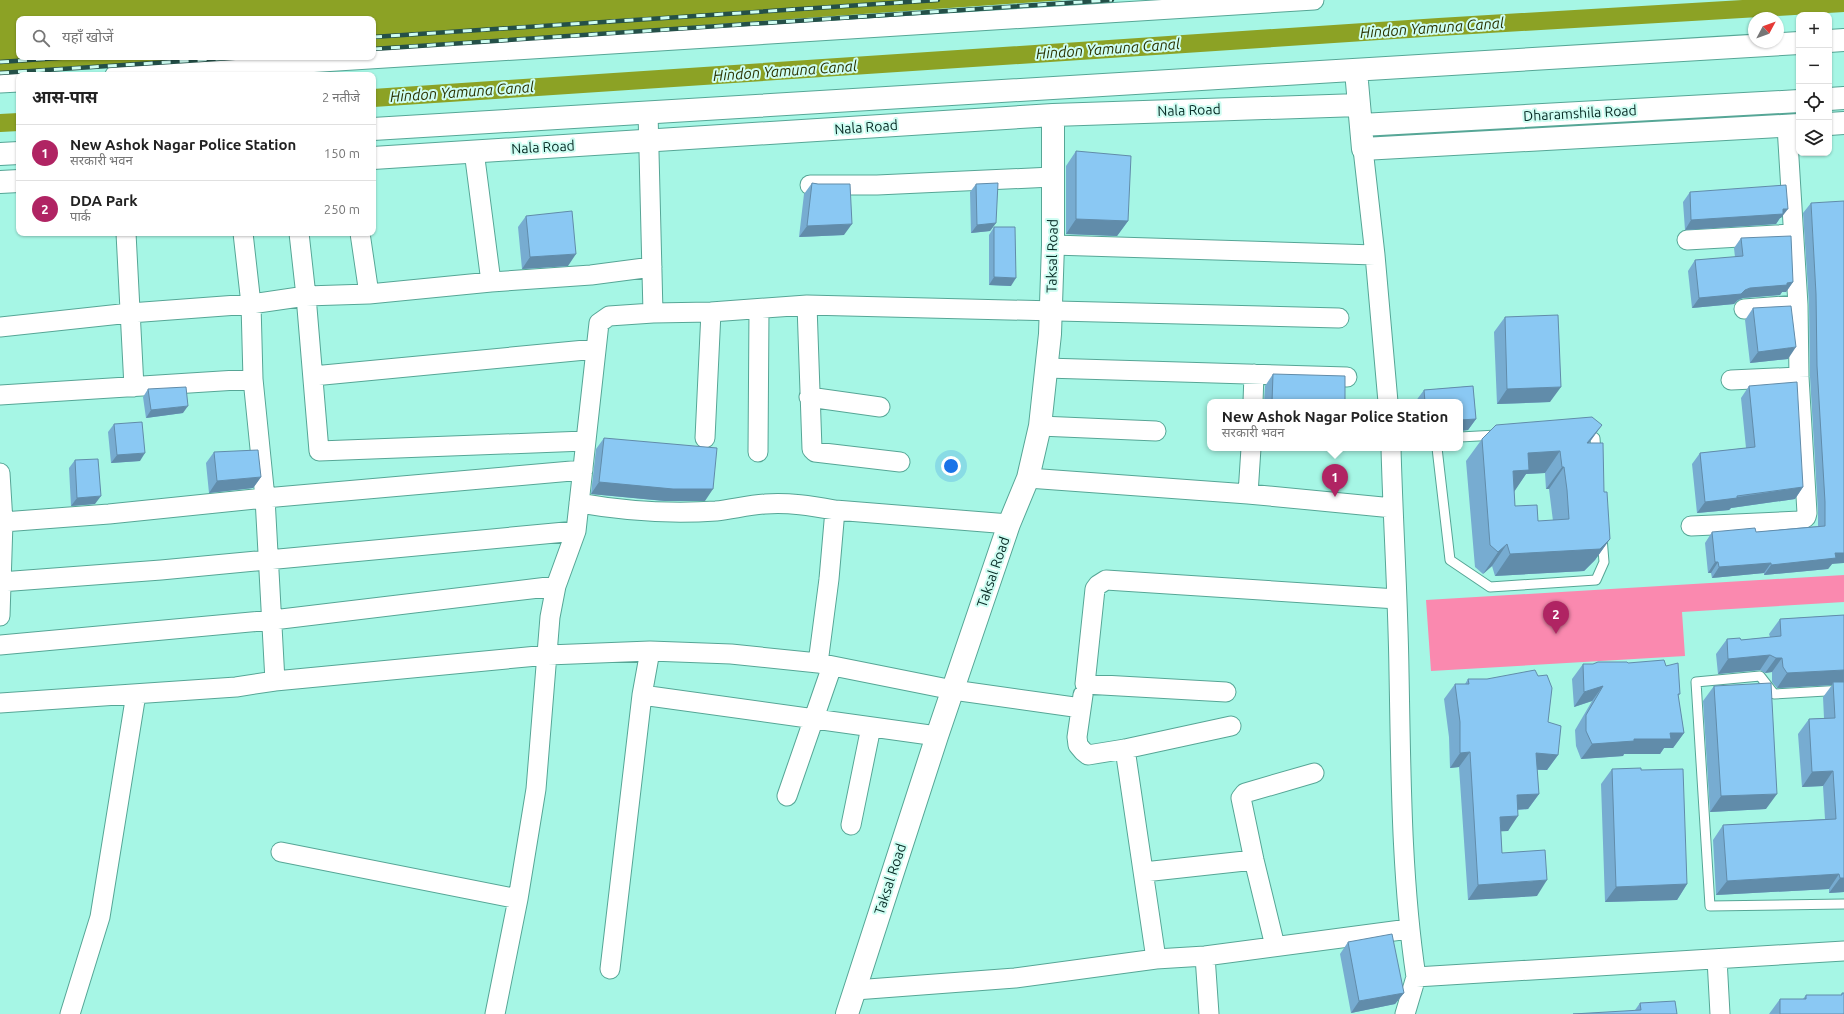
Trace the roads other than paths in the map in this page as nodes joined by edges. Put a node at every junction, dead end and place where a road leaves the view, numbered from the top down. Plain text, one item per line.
1 (1314, 0) edge
2 (1844, 40) edge
3 (1832, 41) edge
4 (1796, 43) edge
5 (376, 59) edge
6 (355, 60) edge
7 (1356, 71) junction
8 (163, 72) edge
9 (16, 82) edge
10 (0, 83) edge
11 (1844, 98) edge
12 (1832, 99) edge
13 (1796, 101) edge
14 (729, 108) junction
15 (648, 112) junction
16 (1053, 115) junction
17 (1360, 115) junction
18 (1844, 123) edge
19 (1832, 124) edge
20 (1793, 126) edge
21 (376, 129) edge
22 (730, 135) junction
23 (649, 140) junction
24 (1363, 149) junction
25 (474, 151) junction
26 (16, 153) edge
27 (0, 154) edge
28 (376, 158) edge
29 (1052, 177) junction
30 (16, 181) edge
31 (0, 182) edge
32 (810, 185) edge
33 (1792, 234) junction
34 (126, 236) edge
35 (243, 236) edge
36 (299, 236) edge
37 (360, 236) edge
38 (1687, 240) dead end
39 (1053, 245) junction
40 (1375, 255) junction
41 (652, 267) junction
42 (491, 282) junction
43 (369, 294) junction
44 (306, 296) junction
45 (251, 304) junction
46 (808, 305) junction
47 (1798, 305) junction
48 (1744, 309) dead end
49 (759, 310) junction
50 (1050, 310) junction
51 (711, 312) junction
52 (130, 313) junction
53 (653, 313) junction
54 (1339, 318) dead end
55 (0, 327) edge
56 (596, 349) junction
57 (1046, 368) junction
58 (1254, 374) junction
59 (313, 376) junction
60 (1347, 377) edge
61 (1799, 377) junction
62 (253, 379) junction
63 (1731, 380) dead end
64 (134, 387) junction
65 (0, 395) edge
66 (809, 397) junction
67 (1253, 399) edge
68 (1388, 399) edge
69 (880, 407) dead end
70 (1040, 426) junction
71 (1575, 430) edge
72 (1156, 431) dead end
73 (1506, 434) edge
74 (1463, 437) edge
75 (705, 438) dead end
76 (585, 441) junction
77 (1251, 451) edge
78 (1391, 451) edge
79 (1437, 451) edge
80 (758, 452) dead end
81 (900, 462) dead end
82 (1597, 462) edge
83 (583, 470) junction
84 (0, 473) edge
85 (1028, 478) junction
86 (1248, 494) junction
87 (265, 498) junction
88 (579, 503) junction
89 (1393, 508) junction
90 (835, 510) junction
91 (3, 522) junction
92 (1010, 524) junction
93 (1691, 526) dead end
94 (576, 531) junction
95 (1602, 531) edge
96 (269, 560) junction
97 (0, 582) edge
98 (556, 586) junction
99 (1397, 599) junction
100 (0, 616) edge
101 (272, 620) junction
102 (0, 645) edge
103 (650, 651) junction
104 (548, 655) junction
105 (825, 665) junction
106 (275, 681) junction
107 (1085, 684) junction
108 (953, 690) junction
109 (1844, 690) edge
110 (1226, 692) dead end
111 (136, 694) junction
112 (642, 695) junction
113 (0, 703) edge
114 (1081, 708) junction
115 (815, 719) junction
116 (1231, 726) dead end
117 (872, 727) junction
118 (937, 736) junction
119 (1124, 749) junction
120 (1314, 773) dead end
121 (787, 796) dead end
122 (851, 825) dead end
123 (281, 852) dead end
124 (1254, 860) junction
125 (1144, 872) junction
126 (518, 899) junction
127 (1844, 904) edge
128 (1409, 929) junction
129 (1275, 946) junction
130 (1844, 951) edge
131 (1205, 956) junction
132 (1156, 959) junction
133 (1717, 959) junction
134 (610, 969) dead end
135 (1416, 977) junction
136 (855, 990) junction
137 (70, 1014) edge
138 (495, 1014) edge
139 (847, 1014) edge
140 (1209, 1014) edge
141 (1405, 1014) edge
142 (1720, 1014) edge

1 - 5 street
2 - 3 street
4 - 7 street, Nala Road
6 - 8 street
7 - 14 street, Nala Road
7 - 17 street
9 - 10 street
11 - 12 street
13 - 17 street, Dharamshila Road
14 - 15 street, Nala Road
14 - 22 street
15 - 21 street, Nala Road
15 - 23 street
16 - 17 street, Nala Road
16 - 22 street, Nala Road
16 - 29 street, Taksal Road
17 - 24 street
18 - 19 street
20 - 24 street, Dharamshila Road
20 - 33 street
22 - 23 street, Nala Road
23 - 25 street, Nala Road
23 - 41 street
24 - 40 street
25 - 28 street, Nala Road
25 - 42 street
26 - 27 street
29 - 32 street
29 - 39 street, Taksal Road
30 - 31 street
33 - 38 street
33 - 47 street
34 - 52 street
35 - 45 street
36 - 44 street
37 - 43 street
39 - 40 street
39 - 50 street, Taksal Road
40 - 68 street
41 - 42 street
41 - 53 street
42 - 43 street
43 - 44 street
44 - 45 street
44 - 59 street
45 - 52 street
45 - 62 street
46 - 49 street
46 - 50 street
46 - 66 street
47 - 48 street
47 - 61 street
49 - 51 street
49 - 80 street
50 - 54 street
50 - 57 street, Taksal Road
51 - 53 street
51 - 75 street
52 - 55 street
52 - 64 street
53 - 56 street
56 - 59 street
56 - 76 street
57 - 58 street
57 - 70 street, Taksal Road
58 - 60 street
58 - 67 street
59 - 76 street
61 - 63 street
61 - 93 street
62 - 64 street
62 - 87 street
64 - 65 street
66 - 69 street
66 - 81 street
70 - 72 street
70 - 85 street, Taksal Road
71 - 82 lane
73 - 74 lane
76 - 83 street
77 - 86 street
78 - 89 street
79 - 95 lane
83 - 87 street
83 - 88 street
84 - 91 street
85 - 86 street
85 - 92 street, Taksal Road
86 - 89 street
87 - 91 street
87 - 96 street
88 - 90 street
88 - 94 street
89 - 99 street
90 - 92 street
90 - 105 street
91 - 97 street
92 - 108 street, Taksal Road
94 - 96 street
94 - 98 street
96 - 97 street
96 - 101 street
97 - 100 street
98 - 101 street
98 - 104 street
99 - 107 street
99 - 128 street
101 - 102 street
101 - 106 street
103 - 104 street
103 - 105 street
103 - 112 street
104 - 106 street
104 - 126 street
105 - 108 street
105 - 115 street
106 - 111 street
107 - 110 street
107 - 114 street
108 - 114 street
108 - 118 street, Taksal Road
109 - 127 lane
111 - 113 street
111 - 137 street
112 - 115 street
112 - 134 street
114 - 119 street
115 - 117 street
115 - 121 street
116 - 119 street
117 - 118 street
117 - 122 street
118 - 136 street, Taksal Road
119 - 125 street
120 - 124 street
123 - 126 street
124 - 125 street
124 - 129 street
125 - 132 street
126 - 138 street
128 - 129 street
128 - 135 street
129 - 131 street
130 - 133 street
131 - 132 street
131 - 140 street
132 - 136 street
133 - 135 street
133 - 142 street
135 - 141 street
136 - 139 street, Taksal Road

